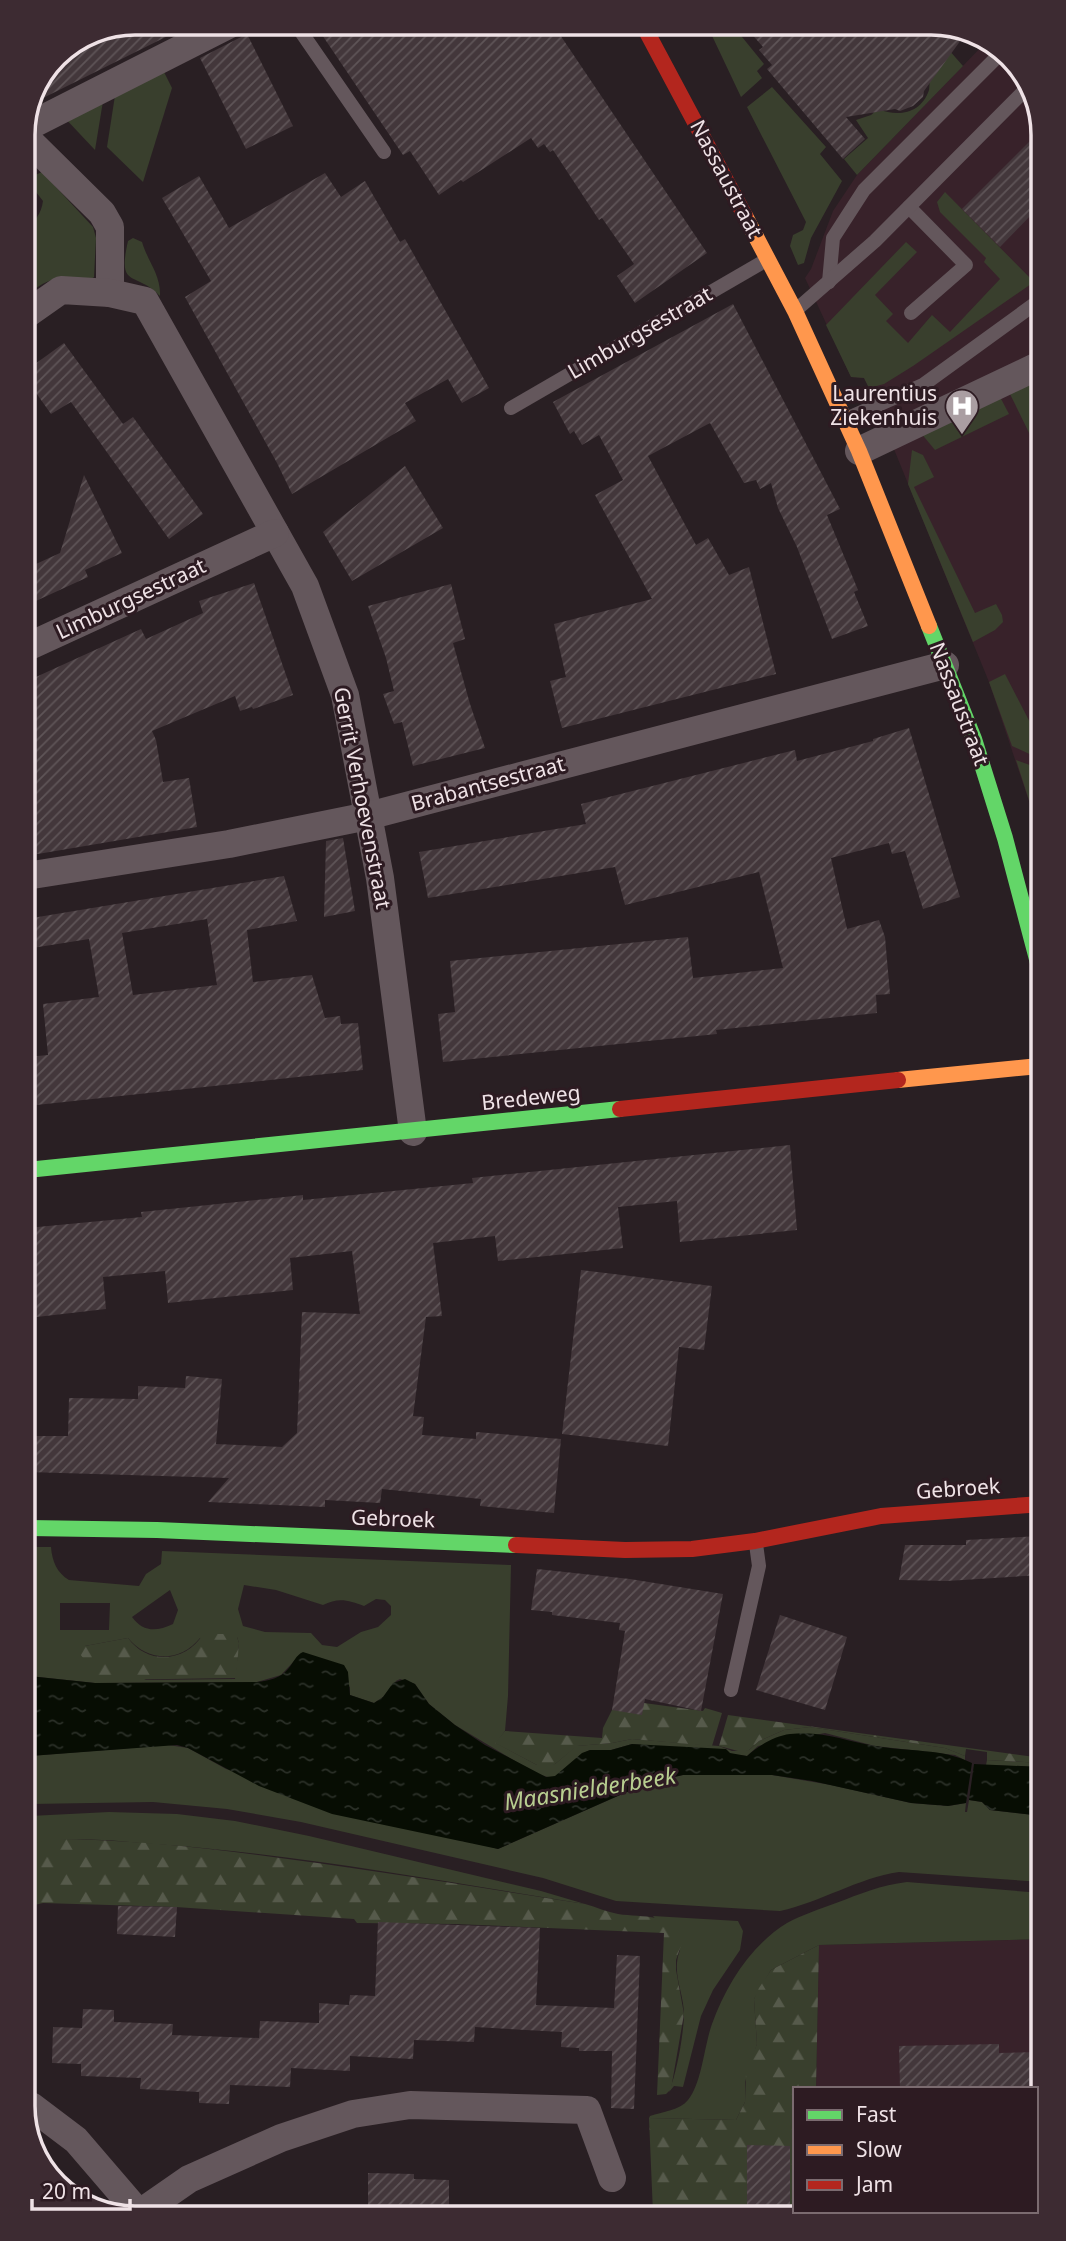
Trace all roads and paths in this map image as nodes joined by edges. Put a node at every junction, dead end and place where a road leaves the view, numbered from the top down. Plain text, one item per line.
1 (208, 35) edge
2 (303, 35) edge
3 (648, 35) edge
4 (995, 59) edge
5 (1022, 93) edge
6 (36, 122) edge
7 (35, 147) edge
8 (384, 152) dead end
9 (909, 207) junction
10 (768, 259) junction
11 (829, 282) junction
12 (110, 293) junction
13 (1031, 307) edge
14 (35, 308) edge
15 (795, 311) junction
16 (911, 313) dead end
17 (1031, 369) edge
18 (511, 408) dead end
19 (845, 420) junction
20 (859, 451) junction
21 (275, 533) junction
22 (35, 643) edge
23 (945, 664) junction
24 (368, 816) junction
25 (35, 875) edge
26 (1031, 938) edge
27 (1031, 1067) edge
28 (413, 1132) junction
29 (35, 1169) edge
30 (1031, 1505) edge
31 (35, 1528) edge
32 (755, 1541) junction
33 (731, 1690) dead end
34 (35, 2109) edge
35 (612, 2178) dead end
36 (132, 2206) edge
37 (154, 2206) edge

1 - 6 street
2 - 8 lane
3 - 10 street, Nassaustraat
4 - 11 lane
5 - 9 lane
7 - 12 street
9 - 11 lane
9 - 16 lane
10 - 15 street, Nassaustraat
10 - 18 lane, Limburgsestraat
11 - 15 lane
12 - 14 street, Gerrit Verhoevenstraat
12 - 21 street, Gerrit Verhoevenstraat
13 - 19 lane
15 - 19 street, Nassaustraat
17 - 20 street
19 - 20 street, Nassaustraat
20 - 23 street, Nassaustraat
21 - 22 street, Limburgsestraat
21 - 24 street, Gerrit Verhoevenstraat
23 - 24 street, Brabantsestraat
23 - 26 street, Nassaustraat
24 - 25 street, Brabantsestraat
24 - 28 street, Gerrit Verhoevenstraat
27 - 28 street, Bredeweg
28 - 29 street, Bredeweg
30 - 32 street, Gebroek
31 - 32 street, Gebroek
32 - 33 lane
34 - 36 street
35 - 37 street

